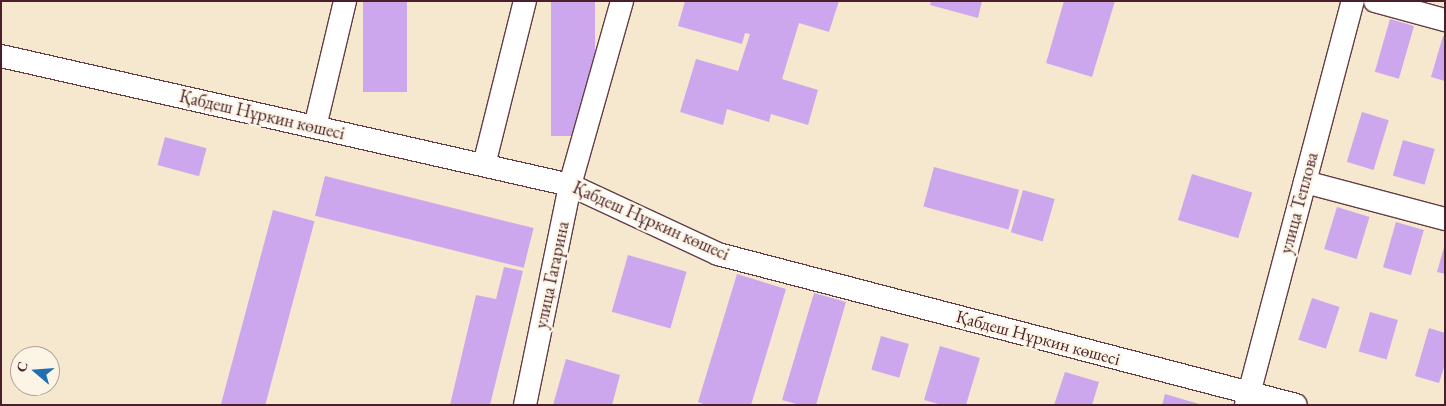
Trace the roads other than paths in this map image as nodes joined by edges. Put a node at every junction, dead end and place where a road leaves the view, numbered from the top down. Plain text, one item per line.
1 (345, 1) edge
2 (525, 1) edge
3 (622, 1) edge
4 (1352, 1) edge
5 (1375, 1) edge
6 (1445, 20) edge
7 (1, 56) edge
8 (315, 127) junction
9 (484, 165) junction
10 (1305, 182) junction
11 (570, 185) junction
12 (1445, 220) edge
13 (1247, 399) edge
14 (525, 405) edge
15 (1296, 405) edge

1 - 8 street
2 - 9 street
3 - 11 street, улица Гагарина
4 - 10 street, улица Теплова
5 - 6 street
7 - 8 street, Қабдеш Нұркин көшесі
8 - 9 street, Қабдеш Нұркин көшесі
9 - 11 street, Қабдеш Нұркин көшесі
10 - 12 street
10 - 13 street, улица Теплова
11 - 13 street, Қабдеш Нұркин көшесі
11 - 14 street, улица Гагарина
13 - 15 street, Қабдеш Нұркин көшесі

